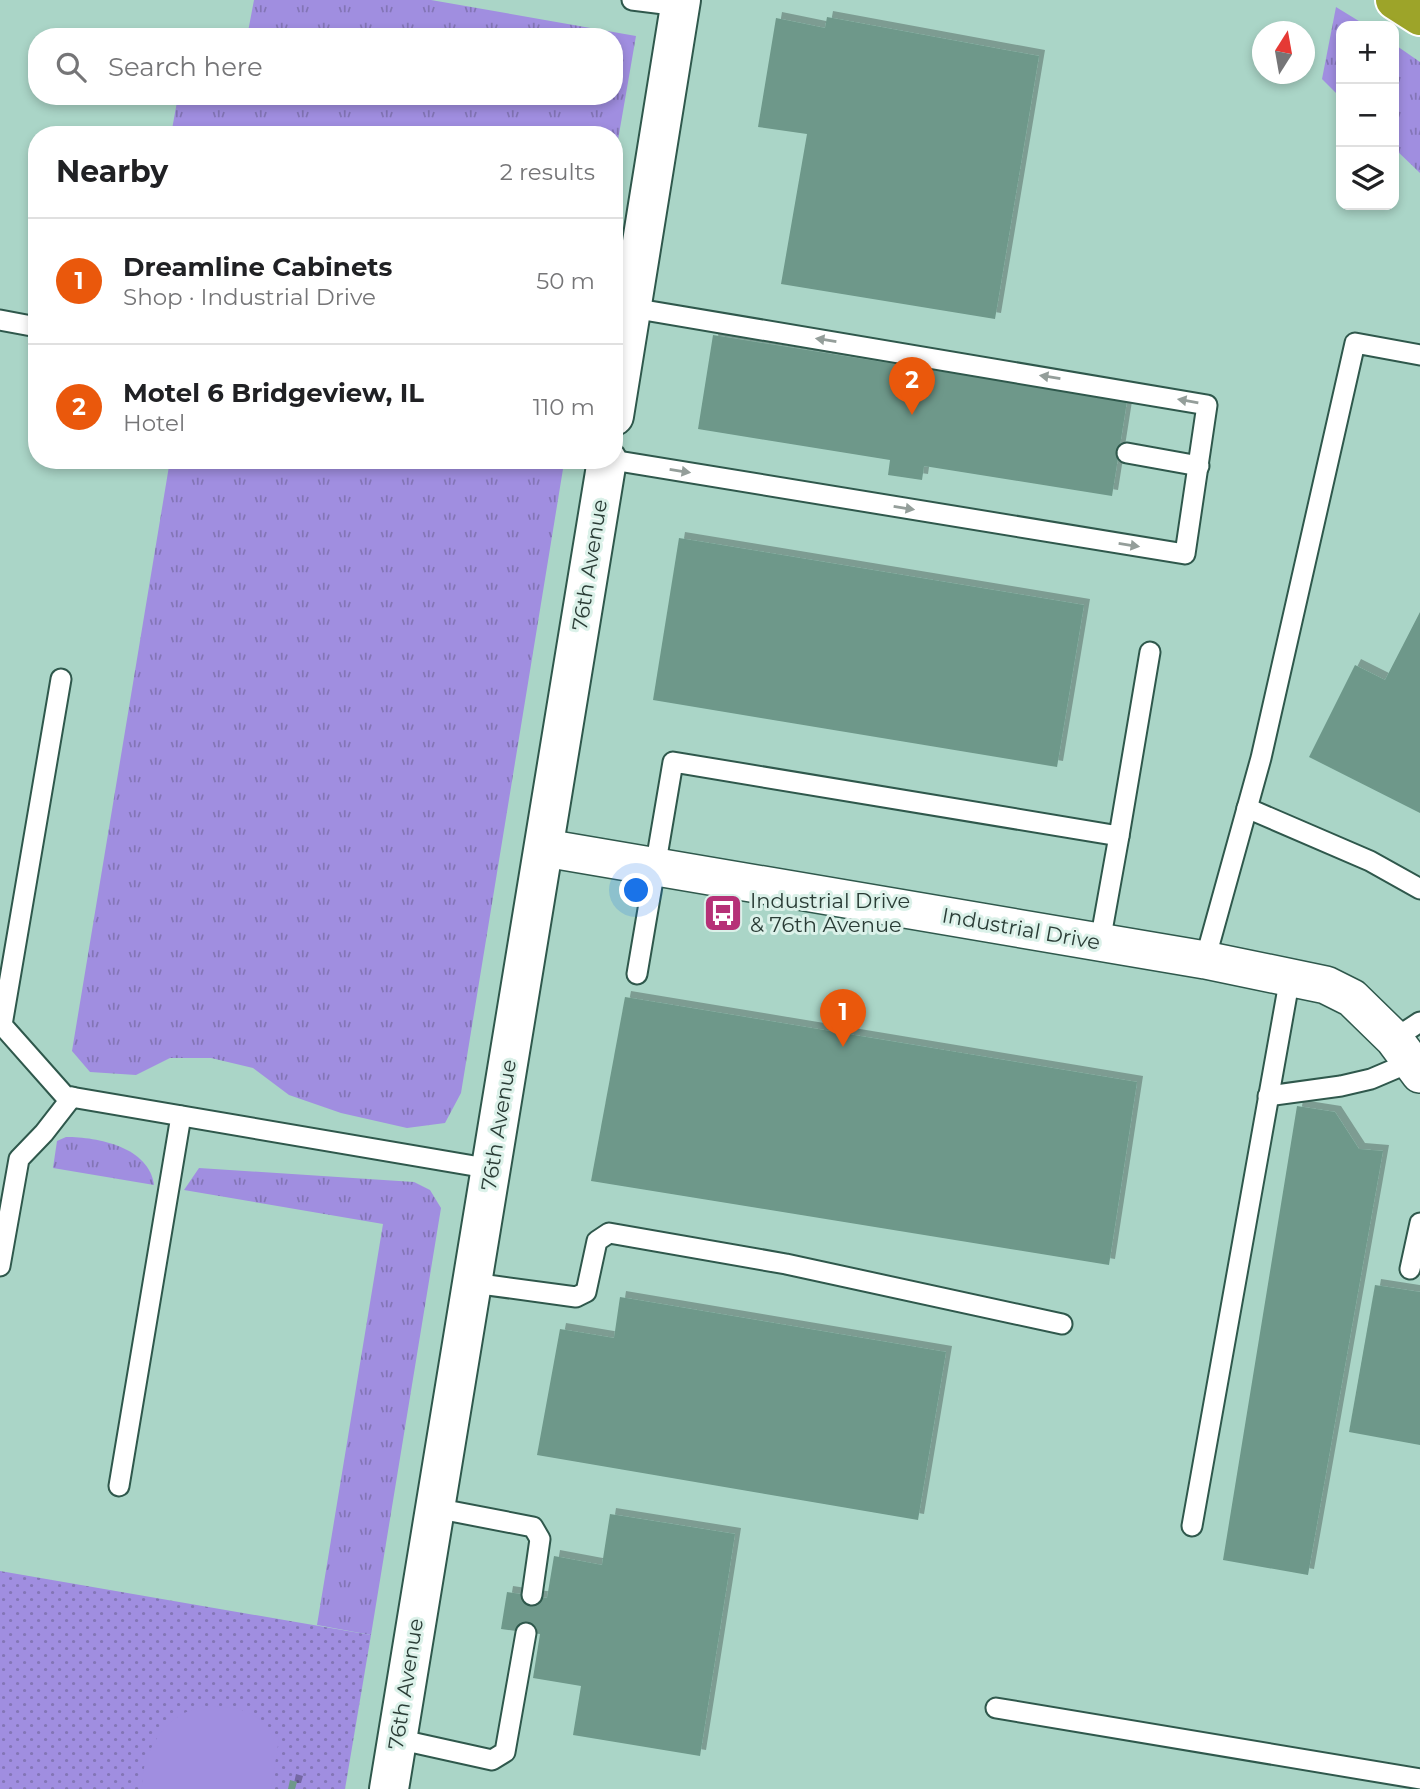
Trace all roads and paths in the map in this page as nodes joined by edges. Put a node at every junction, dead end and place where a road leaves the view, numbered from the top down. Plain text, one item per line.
1 (632, 0) edge
2 (1395, 0) edge
3 (680, 3) edge
4 (1420, 16) edge
5 (632, 308) junction
6 (0, 320) edge
7 (28, 325) edge
8 (1420, 355) edge
9 (623, 362) edge
10 (1127, 453) dead end
11 (623, 462) edge
12 (1199, 466) junction
13 (608, 469) edge
14 (1150, 652) dead end
15 (61, 679) dead end
16 (1247, 808) junction
17 (1119, 836) junction
18 (545, 848) junction
19 (657, 866) junction
20 (1420, 888) edge
21 (1100, 942) junction
22 (1205, 960) junction
23 (637, 974) dead end
24 (1290, 977) junction
25 (1411, 1049) edge
26 (1268, 1096) junction
27 (72, 1097) junction
28 (181, 1116) junction
29 (492, 1169) junction
30 (1420, 1223) edge
31 (0, 1266) edge
32 (1410, 1269) dead end
33 (473, 1283) junction
34 (1062, 1324) dead end
35 (119, 1486) dead end
36 (435, 1508) junction
37 (1192, 1526) dead end
38 (531, 1595) dead end
39 (526, 1633) dead end
40 (996, 1708) dead end
41 (397, 1739) junction
42 (1420, 1779) edge
43 (389, 1789) edge

1 - 3 lane
2 - 4 highway
3 - 5 street
5 - 9 street
12 -> 5 lane
6 - 7 lane
8 - 16 lane
10 - 12 lane
11 -> 12 lane
13 - 18 street, 76th Avenue
14 - 17 lane
15 - 27 lane
16 - 20 lane
16 - 22 lane
17 - 19 lane
17 - 21 lane
18 - 19 street, Industrial Drive
18 - 29 street, 76th Avenue
19 - 21 street, Industrial Drive
19 - 23 lane
21 - 22 street, Industrial Drive
22 - 24 street, Industrial Drive
24 - 25 street, Industrial Drive
24 - 26 lane
25 - 26 lane
26 - 37 lane
27 - 28 lane
27 - 31 lane
28 - 29 lane
28 - 35 lane
29 - 33 street, 76th Avenue
30 - 32 lane
33 - 34 lane
33 - 36 street, 76th Avenue
36 - 38 lane
36 - 41 street, 76th Avenue
39 - 41 lane
40 - 42 lane
41 - 43 street, 76th Avenue

